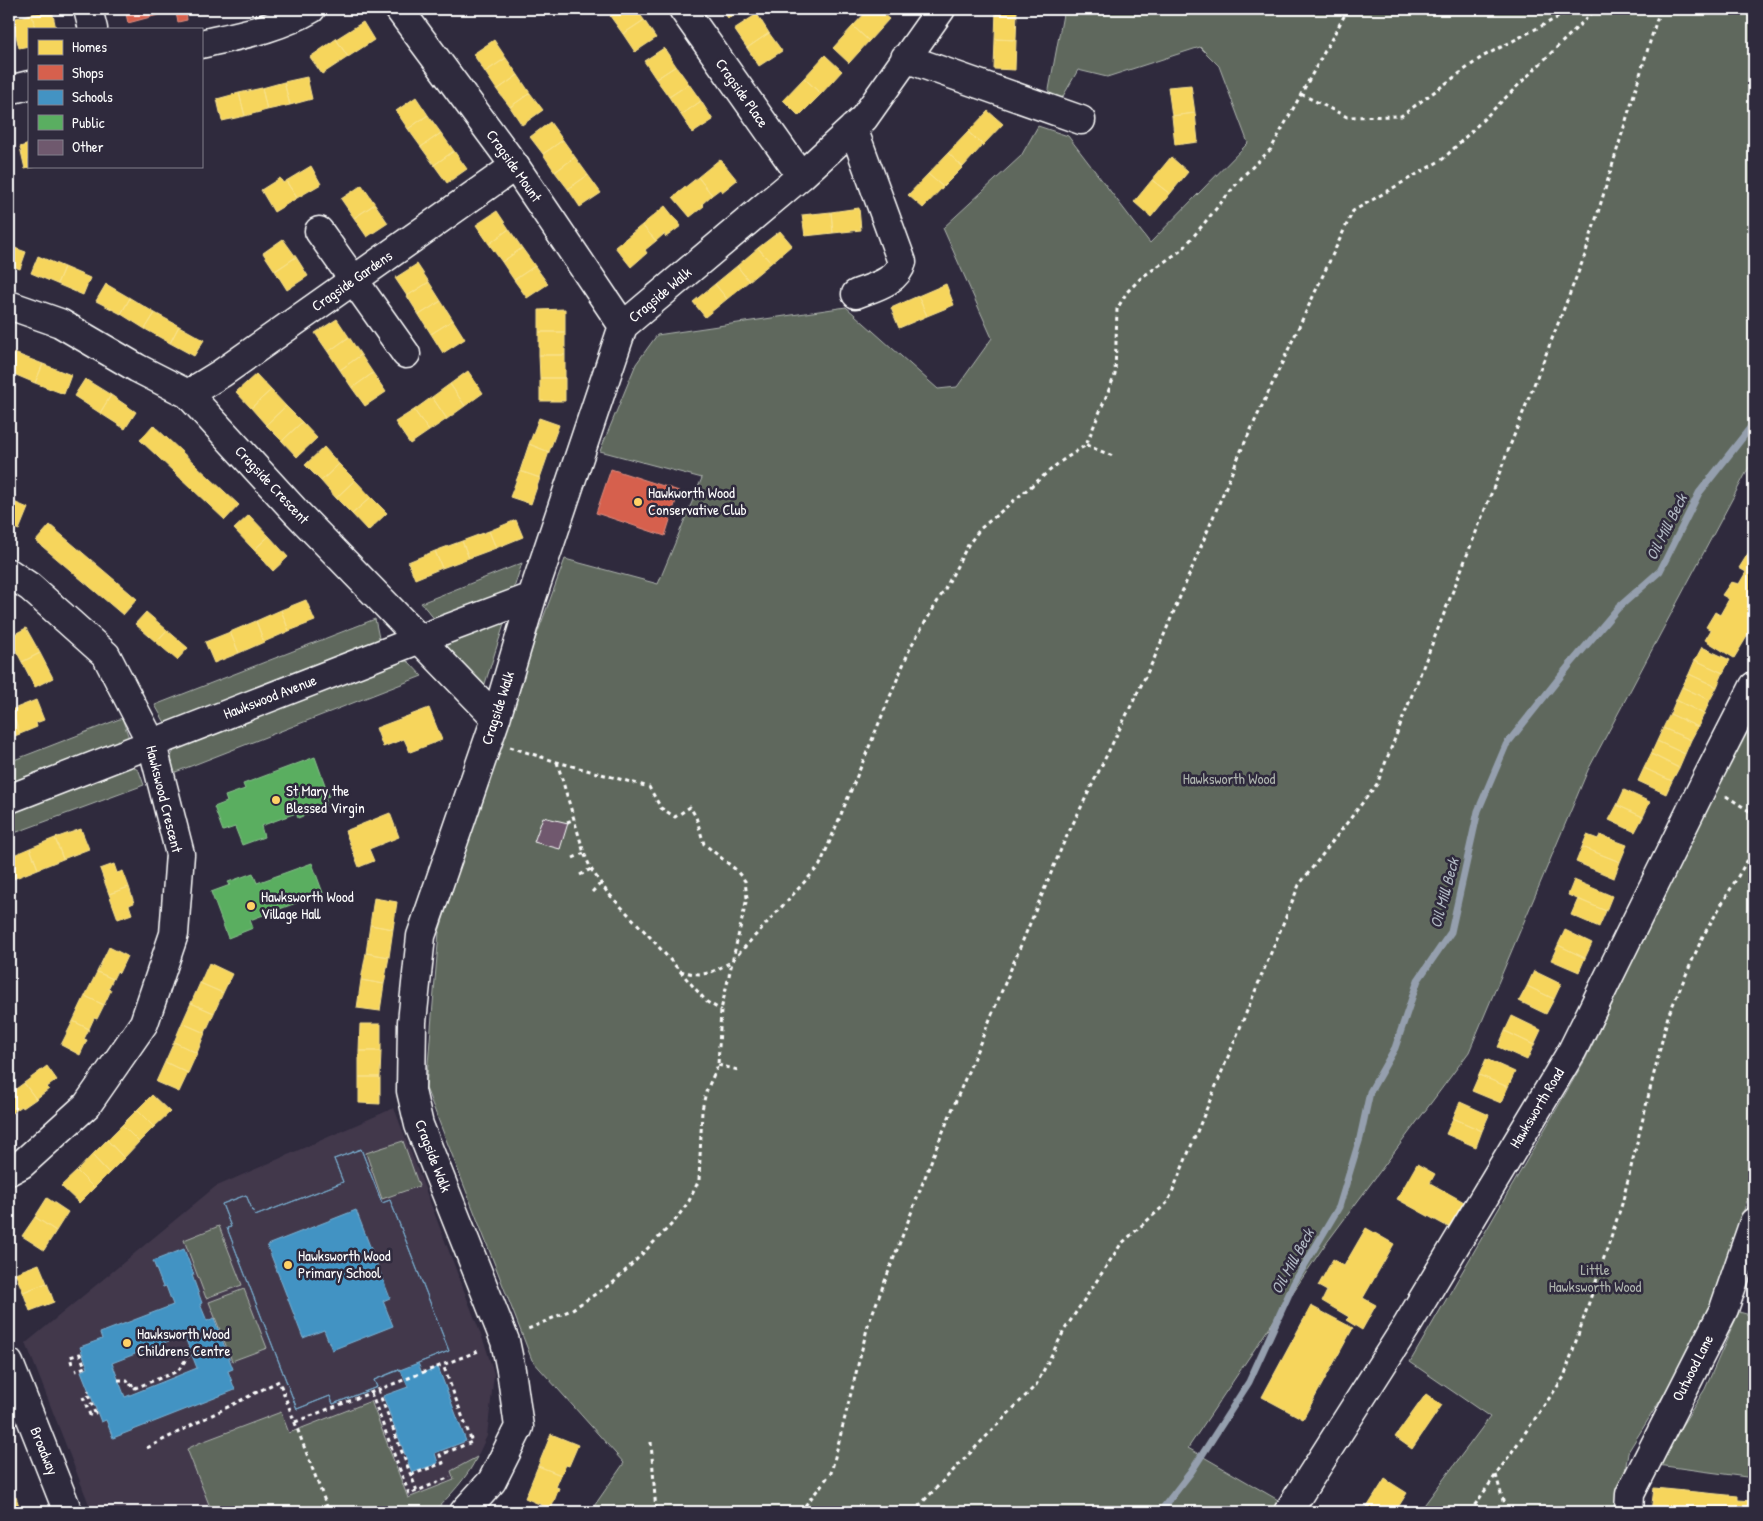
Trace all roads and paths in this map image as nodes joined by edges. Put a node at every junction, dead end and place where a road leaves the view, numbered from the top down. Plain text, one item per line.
1 (88, 9) edge
2 (311, 9) edge
3 (399, 9) edge
4 (683, 9) edge
5 (941, 9) edge
6 (1348, 9) edge
7 (1574, 9) edge
8 (1596, 9) edge
9 (1660, 9) edge
10 (93, 28) edge
11 (202, 44) edge
12 (905, 58) junction
13 (28, 85) edge
14 (9, 90) edge
15 (1301, 94) junction
16 (1081, 120) dead end
17 (853, 128) junction
18 (515, 166) junction
19 (801, 176) junction
20 (319, 231) dead end
21 (354, 279) junction
22 (856, 294) dead end
23 (9, 305) edge
24 (623, 326) junction
25 (406, 354) dead end
26 (188, 394) junction
27 (1086, 445) junction
28 (1113, 456) dead end
29 (9, 573) edge
30 (532, 597) junction
31 (420, 638) junction
32 (1754, 686) edge
33 (492, 729) junction
34 (152, 744) junction
35 (557, 762) junction
36 (1705, 782) junction
37 (9, 799) edge
38 (1754, 814) edge
39 (575, 819) junction
40 (567, 822) dead end
41 (1754, 849) edge
42 (584, 854) junction
43 (573, 858) dead end
44 (591, 869) junction
45 (580, 874) dead end
46 (600, 884) junction
47 (592, 892) dead end
48 (731, 962) junction
49 (680, 971) junction
50 (720, 1010) junction
51 (718, 1065) junction
52 (738, 1070) dead end
53 (9, 1171) edge
54 (1754, 1222) edge
55 (495, 1344) junction
56 (191, 1352) dead end
57 (9, 1362) edge
58 (72, 1364) dead end
59 (442, 1365) junction
60 (75, 1371) dead end
61 (118, 1380) dead end
62 (378, 1390) junction
63 (89, 1391) dead end
64 (371, 1392) junction
65 (83, 1397) dead end
66 (295, 1422) junction
67 (651, 1442) dead end
68 (147, 1448) dead end
69 (411, 1475) junction
70 (1496, 1475) junction
71 (450, 1477) dead end
72 (417, 1491) junction
73 (68, 1512) edge
74 (329, 1512) edge
75 (464, 1512) edge
76 (656, 1512) edge
77 (800, 1512) edge
78 (913, 1512) edge
79 (1288, 1512) edge
80 (1470, 1512) edge
81 (1506, 1512) edge
82 (1629, 1512) edge

1 - 10 street
2 - 11 street
3 - 18 street, Cragside Mount
4 - 19 street, Cragside Place
5 - 12 street, Cragside Walk
6 - 15 path
7 - 15 path
8 - 77 path
9 - 78 path
12 - 16 street
12 - 17 street, Cragside Walk
13 - 14 street
15 - 27 path
17 - 19 street, Cragside Walk
17 - 22 street
18 - 21 street, Cragside Gardens
18 - 24 street, Cragside Mount
19 - 24 street, Cragside Walk
20 - 21 street
21 - 25 street
21 - 26 street, Cragside Gardens
23 - 26 street, Cragside Crescent
24 - 30 street, Cragside Walk
26 - 31 street, Cragside Crescent
27 - 28 path
27 - 48 path
29 - 34 street, Hawkswood Crescent
30 - 31 street, Hawkswood Avenue
30 - 33 street, Cragside Walk
31 - 33 street, Cragside Crescent
31 - 34 street, Hawkswood Avenue
32 - 36 street, Hawksworth Road
33 - 35 path
33 - 55 street, Cragside Walk
34 - 37 street, Hawkswood Avenue
34 - 53 street, Hawkswood Crescent
35 - 39 path
35 - 48 path
36 - 38 path
36 - 79 street, Hawksworth Road
39 - 40 path
39 - 42 path
41 - 70 path
42 - 43 path
42 - 44 path
44 - 45 path
44 - 46 path
46 - 47 path
46 - 49 path
48 - 49 path
48 - 50 path
49 - 50 path
50 - 51 path
51 - 52 path
51 - 55 path
54 - 82 street, Outwood Lane
55 - 59 path
55 - 75 street, Cragside Walk
56 - 61 path
57 - 73 street, Broadway
58 - 60 path
59 - 62 path
59 - 69 path
62 - 64 path
62 - 69 path
63 - 65 path
64 - 66 path
64 - 72 path
66 - 68 path
66 - 74 path
67 - 76 path
69 - 72 path
70 - 80 path
70 - 81 path
71 - 72 path

